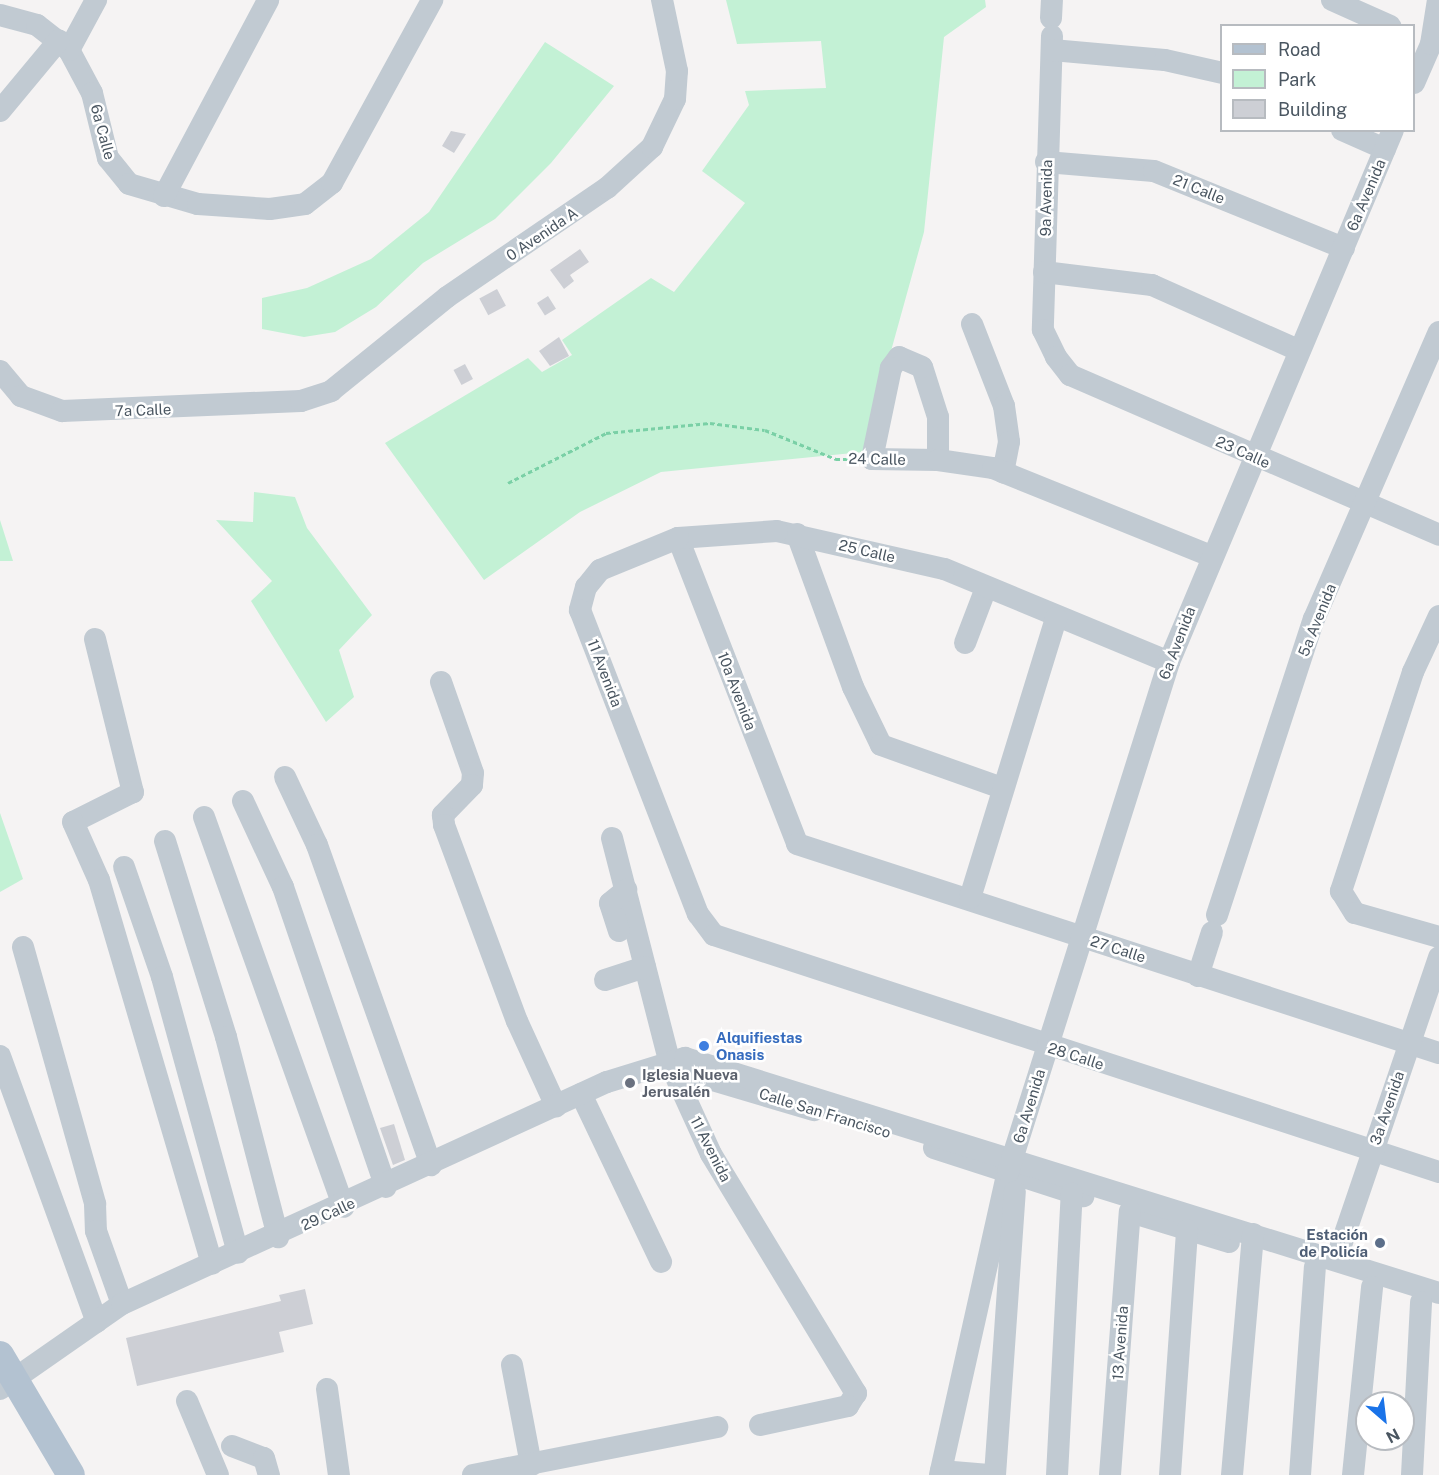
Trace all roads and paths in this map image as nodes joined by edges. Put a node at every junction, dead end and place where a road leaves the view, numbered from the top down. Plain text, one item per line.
1 (96, 0) edge
2 (268, 0) edge
3 (432, 0) edge
4 (662, 0) edge
5 (1332, 0) edge
6 (1438, 0) edge
7 (0, 15) edge
8 (1386, 24) edge
9 (1052, 26) edge
10 (1428, 42) edge
11 (64, 45) junction
12 (1220, 73) edge
13 (1415, 78) edge
14 (0, 111) edge
15 (1351, 132) edge
16 (1389, 140) edge
17 (1046, 162) junction
18 (164, 196) junction
19 (1344, 248) junction
20 (1044, 272) junction
21 (972, 324) dead end
22 (1439, 332) edge
23 (1298, 350) junction
24 (1056, 357) joint
25 (0, 371) edge
26 (301, 401) joint
27 (1252, 456) junction
28 (872, 459) junction
29 (938, 460) junction
30 (1003, 472) junction
31 (508, 483) dead end
32 (1367, 505) junction
33 (796, 534) junction
34 (1439, 535) edge
35 (678, 538) junction
36 (1211, 556) junction
37 (986, 588) junction
38 (580, 610) joint
39 (1439, 616) edge
40 (1056, 618) junction
41 (95, 639) dead end
42 (965, 643) dead end
43 (1169, 662) junction
44 (441, 682) dead end
45 (285, 777) dead end
46 (1002, 788) junction
47 (243, 801) dead end
48 (204, 817) dead end
49 (612, 838) dead end
50 (165, 842) dead end
51 (797, 844) joint
52 (124, 867) dead end
53 (626, 891) junction
54 (969, 898) junction
55 (619, 931) dead end
56 (714, 935) joint
57 (1080, 937) junction
58 (1439, 937) edge
59 (22, 947) dead end
60 (1439, 957) edge
61 (645, 967) junction
62 (1198, 976) junction
63 (605, 980) dead end
64 (1409, 1044) junction
65 (1047, 1046) junction
66 (1439, 1053) edge
67 (0, 1056) edge
68 (670, 1064) junction
69 (581, 1094) junction
70 (556, 1106) junction
71 (1372, 1151) junction
72 (431, 1165) junction
73 (1013, 1168) junction
74 (1439, 1172) edge
75 (386, 1187) junction
76 (1072, 1193) junction
77 (344, 1207) junction
78 (1130, 1212) junction
79 (1187, 1231) junction
80 (278, 1237) junction
81 (1252, 1241) junction
82 (238, 1253) junction
83 (1336, 1260) junction
84 (661, 1262) dead end
85 (212, 1264) junction
86 (1315, 1268) junction
87 (1372, 1287) junction
88 (1433, 1301) edge
89 (122, 1304) junction
90 (97, 1322) junction
91 (0, 1355) edge
92 (512, 1365) dead end
93 (9, 1384) edge
94 (327, 1389) dead end
95 (187, 1401) dead end
96 (760, 1425) dead end
97 (717, 1427) dead end
98 (232, 1446) dead end
99 (531, 1465) junction
100 (940, 1473) edge
101 (71, 1475) edge
102 (218, 1475) edge
103 (269, 1475) edge
104 (339, 1475) edge
105 (474, 1475) edge
106 (989, 1475) edge
107 (994, 1475) edge
108 (1057, 1475) edge
109 (1110, 1475) edge
110 (1170, 1475) edge
111 (1232, 1475) edge
112 (1300, 1475) edge
113 (1353, 1475) edge
114 (1412, 1475) edge

1 - 11 street
2 - 18 street
3 - 18 street, 6a Calle
4 - 26 street, 0 Avenida A
5 - 8 street
6 - 10 street
7 - 11 street, 6a Calle
9 - 12 street
9 - 17 street, 9a Avenida
10 - 13 street
11 - 14 street
11 - 18 street, 6a Calle
15 - 16 street
16 - 19 street, 6a Avenida
17 - 19 street, 21 Calle
17 - 20 street, 9a Avenida
19 - 23 street, 6a Avenida
20 - 23 street
20 - 24 street, 9a Avenida
21 - 30 street
22 - 32 street, 5a Avenida
23 - 27 street, 6a Avenida
24 - 27 street, 23 Calle
25 - 26 street, 7a Calle
27 - 32 street, 23 Calle
27 - 36 street, 6a Avenida
28 - 29 street, 24 Calle
28 - 29 street
28 - 31 path, 24 Calle
29 - 30 street, 24 Calle
30 - 36 street, 24 Calle
32 - 34 street, 23 Calle
32 - 62 street, 5a Avenida
33 - 35 street, 25 Calle
33 - 37 street, 25 Calle
33 - 46 street
35 - 38 street, 25 Calle
35 - 51 street, 10a Avenida
36 - 43 street, 6a Avenida
37 - 40 street, 25 Calle
37 - 42 street
38 - 56 street, 11 Avenida
39 - 58 street
40 - 43 street, 25 Calle
40 - 46 street
41 - 85 street
43 - 57 street, 6a Avenida
44 - 70 street
45 - 72 street
46 - 54 street
47 - 75 street
48 - 77 street
49 - 53 street, 11 Avenida
50 - 80 street
51 - 54 street, 27 Calle
52 - 82 street
53 - 55 street
53 - 61 street, 11 Avenida
54 - 57 street, 27 Calle
56 - 65 street, 28 Calle
57 - 62 street, 27 Calle
57 - 65 street, 6a Avenida
59 - 89 street
60 - 64 street, 3a Avenida
61 - 63 street
61 - 68 street, 11 Avenida
62 - 64 street, 27 Calle
64 - 66 street, 27 Calle
64 - 71 street, 3a Avenida
65 - 71 street, 28 Calle
65 - 73 street, 6a Avenida
67 - 90 street
68 - 69 street, 29 Calle
68 - 73 street, Calle San Francisco
68 - 96 street, 11 Avenida
69 - 70 street, 29 Calle
69 - 84 street
70 - 72 street, 29 Calle
71 - 74 street, 28 Calle
71 - 83 street, 3a Avenida
72 - 75 street, 29 Calle
73 - 76 street, Calle San Francisco
73 - 81 street, Calle San Francisco
73 - 100 street
73 - 107 street
75 - 77 street, 29 Calle
76 - 78 street, Calle San Francisco
76 - 108 street
77 - 80 street, 29 Calle
78 - 79 street, Calle San Francisco
78 - 109 street, 13 Avenida
79 - 81 street, Calle San Francisco
79 - 110 street
80 - 82 street, 29 Calle
81 - 83 street, Calle San Francisco
81 - 86 street, Calle San Francisco
81 - 111 street
82 - 85 street, 29 Calle
83 - 88 street, Calle San Francisco
85 - 89 street, 29 Calle
86 - 87 street, Calle San Francisco
86 - 112 street
87 - 88 street, Calle San Francisco
87 - 113 street
88 - 114 street
89 - 90 street, 29 Calle
90 - 93 street, 29 Calle
91 - 93 main road
92 - 99 street
93 - 101 main road
94 - 104 street
95 - 102 street
97 - 99 street
98 - 103 street
99 - 105 street
100 - 106 street

